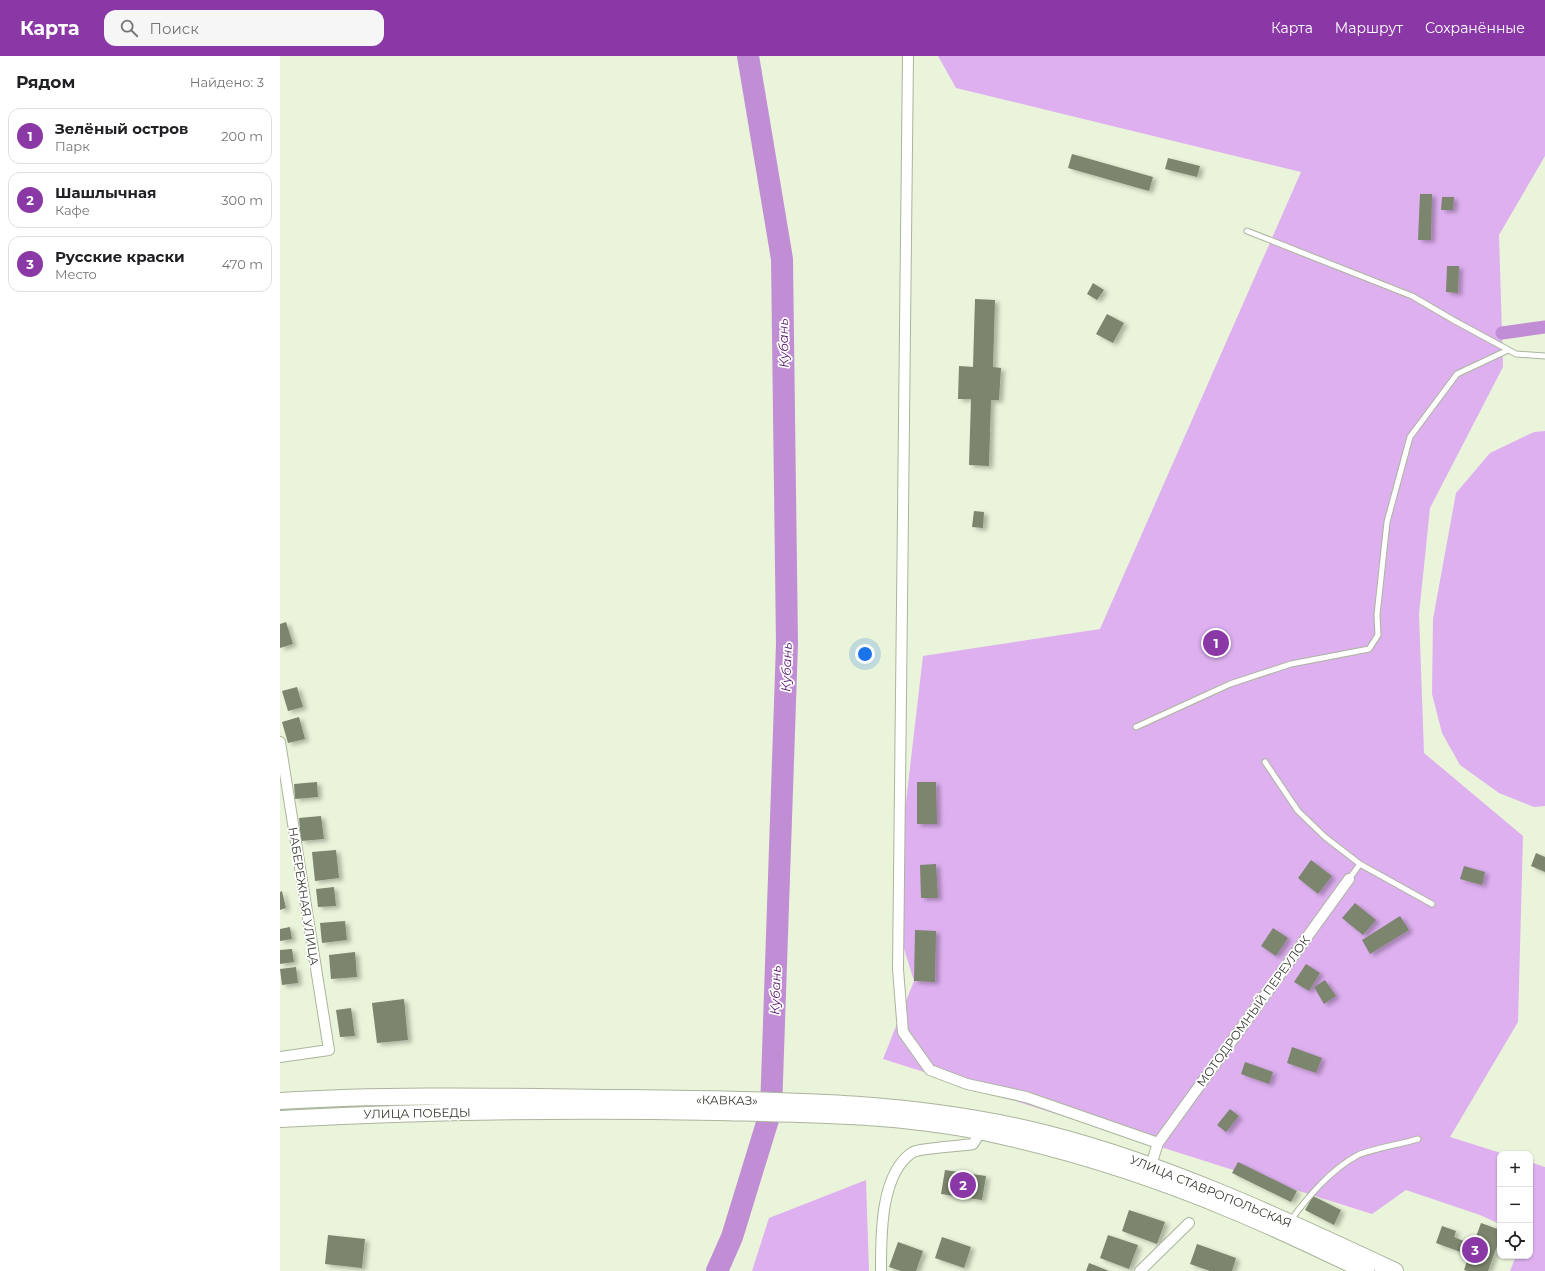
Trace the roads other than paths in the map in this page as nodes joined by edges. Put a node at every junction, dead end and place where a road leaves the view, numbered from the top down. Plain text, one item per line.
1 (908, 56) edge
2 (1247, 231) dead end
3 (1508, 350) junction
4 (1545, 356) edge
5 (1136, 727) dead end
6 (280, 742) edge
7 (1265, 762) dead end
8 (1360, 864) junction
9 (1349, 880) joint
10 (1432, 904) dead end
11 (280, 1057) edge
12 (280, 1101) edge
13 (552, 1104) junction
14 (902, 1114) junction
15 (280, 1119) edge
16 (981, 1131) junction
17 (1418, 1139) dead end
18 (1158, 1143) junction
19 (1151, 1165) junction
20 (1290, 1222) junction
21 (1189, 1224) dead end
22 (881, 1271) edge
23 (1140, 1271) edge
24 (1366, 1271) edge
25 (1395, 1271) edge

1 - 18 street
2 - 3 lane
3 - 4 lane
3 - 5 lane
6 - 11 street, НАБЕРЕЖНАЯ УЛИЦА
7 - 8 lane
8 - 9 lane
8 - 10 lane
9 - 18 street, МОТОДРОМНЫЙ ПЕРЕУЛОК
12 - 13 highway, УЛИЦА ПОБЕДЫ
13 - 14 highway, «КАВКАЗ»
13 - 15 highway, УЛИЦА ПОБЕДЫ
14 - 16 highway, УЛИЦА СТАВРОПОЛЬСКАЯ
14 - 19 highway, УЛИЦА СТАВРОПОЛЬСКАЯ
16 - 22 street
16 - 24 highway, УЛИЦА СТАВРОПОЛЬСКАЯ
17 - 20 lane
18 - 19 street, МОТОДРОМНЫЙ ПЕРЕУЛОК
19 - 20 highway, УЛИЦА СТАВРОПОЛЬСКАЯ
20 - 25 highway, УЛИЦА СТАВРОПОЛЬСКАЯ
21 - 23 street

